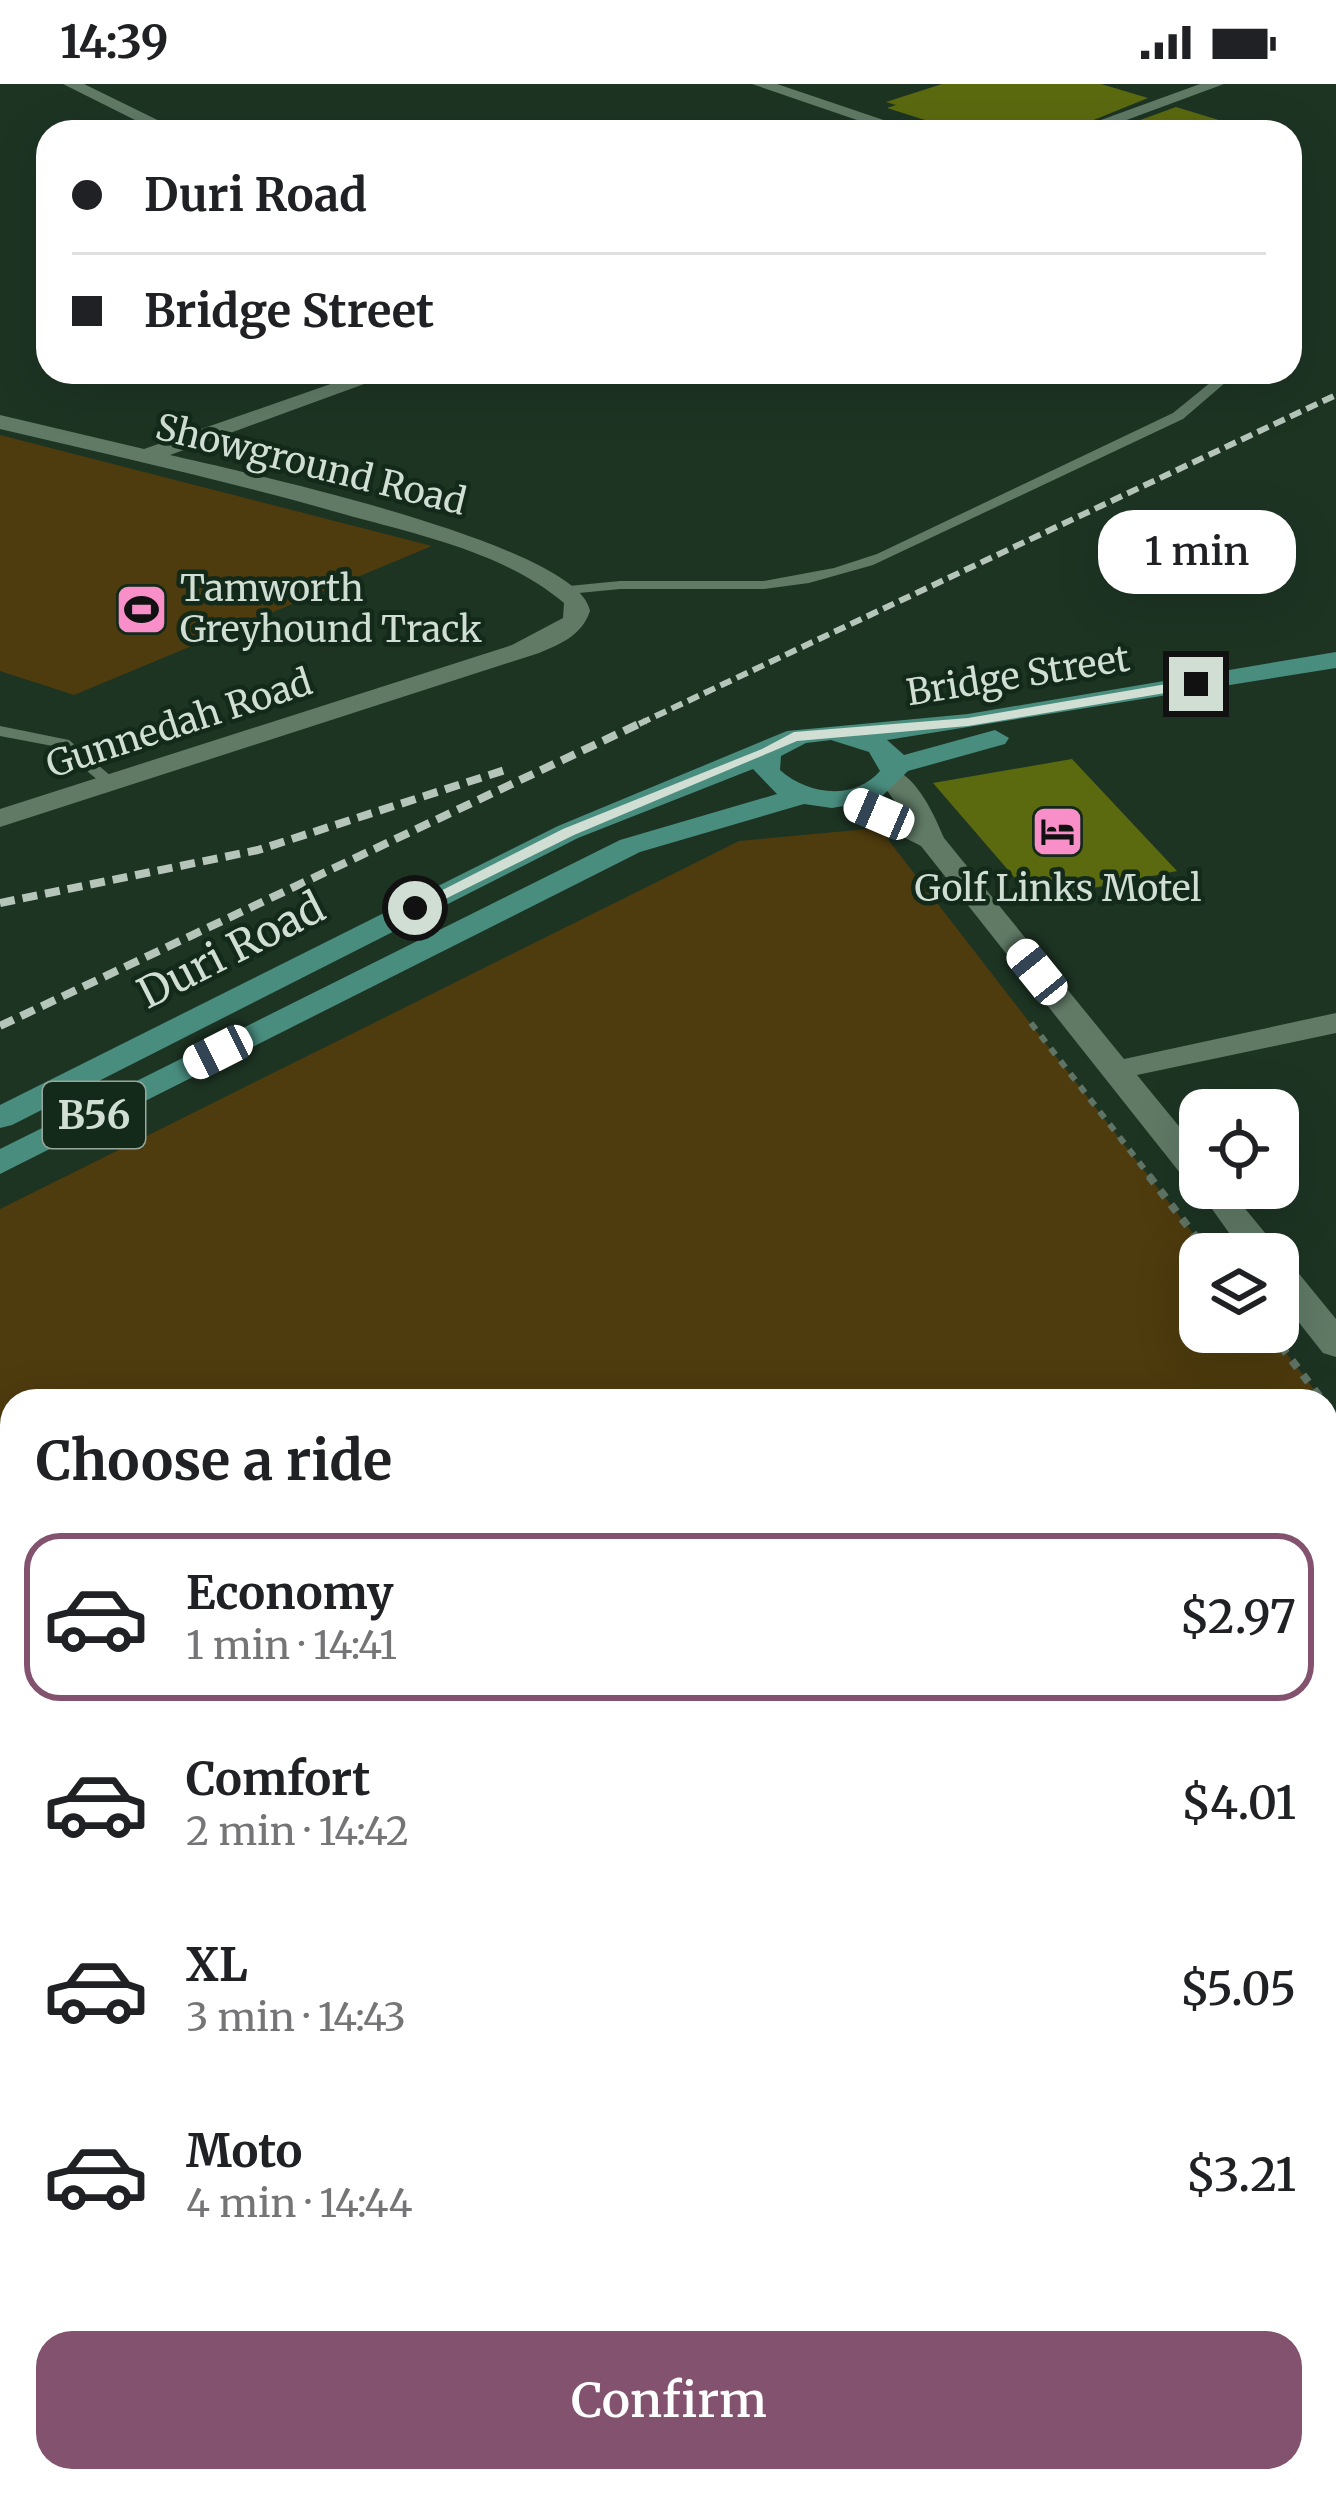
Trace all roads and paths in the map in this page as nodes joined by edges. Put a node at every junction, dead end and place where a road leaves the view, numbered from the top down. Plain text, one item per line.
1 (71, 84) edge
2 (760, 84) edge
3 (1216, 84) edge
4 (148, 120) edge
5 (872, 120) edge
6 (1112, 120) edge
7 (352, 384) edge
8 (1217, 384) edge
9 (0, 422) edge
10 (142, 457) junction
11 (573, 602) junction
12 (1336, 660) edge
13 (1336, 682) edge
14 (0, 731) edge
15 (853, 735) junction
16 (768, 752) junction
17 (893, 771) junction
18 (111, 782) junction
19 (803, 795) junction
20 (841, 798) junction
21 (0, 818) edge
22 (931, 840) junction
23 (1336, 1023) edge
24 (1116, 1070) junction
25 (0, 1118) edge
26 (1179, 1149) edge
27 (0, 1163) edge
28 (1227, 1209) edge
29 (1246, 1233) edge
30 (1299, 1298) edge
31 (1336, 1344) edge
32 (1286, 1353) edge
33 (1314, 1389) edge

1 - 4 street
2 - 5 street
3 - 6 street
7 - 10 street
8 - 11 lane
9 - 10 street, Showground Road
10 - 11 street, Showground Road
11 - 18 street, Gunnedah Road
12 - 15 main road, Bridge Street / B56
13 - 17 main road, Bridge Street / B56
14 - 18 lane
15 - 16 main road, B56
15 - 17 main road
16 - 19 main road
16 - 25 main road, Duri Road / B56
17 - 20 main road, B56
17 - 22 street
18 - 21 street, Gunnedah Road
19 - 20 main road, B56
19 - 27 main road, Duri Road / B56
20 - 22 street
22 - 24 street
23 - 24 street
24 - 26 street
28 - 29 street
30 - 31 street
32 - 33 path

